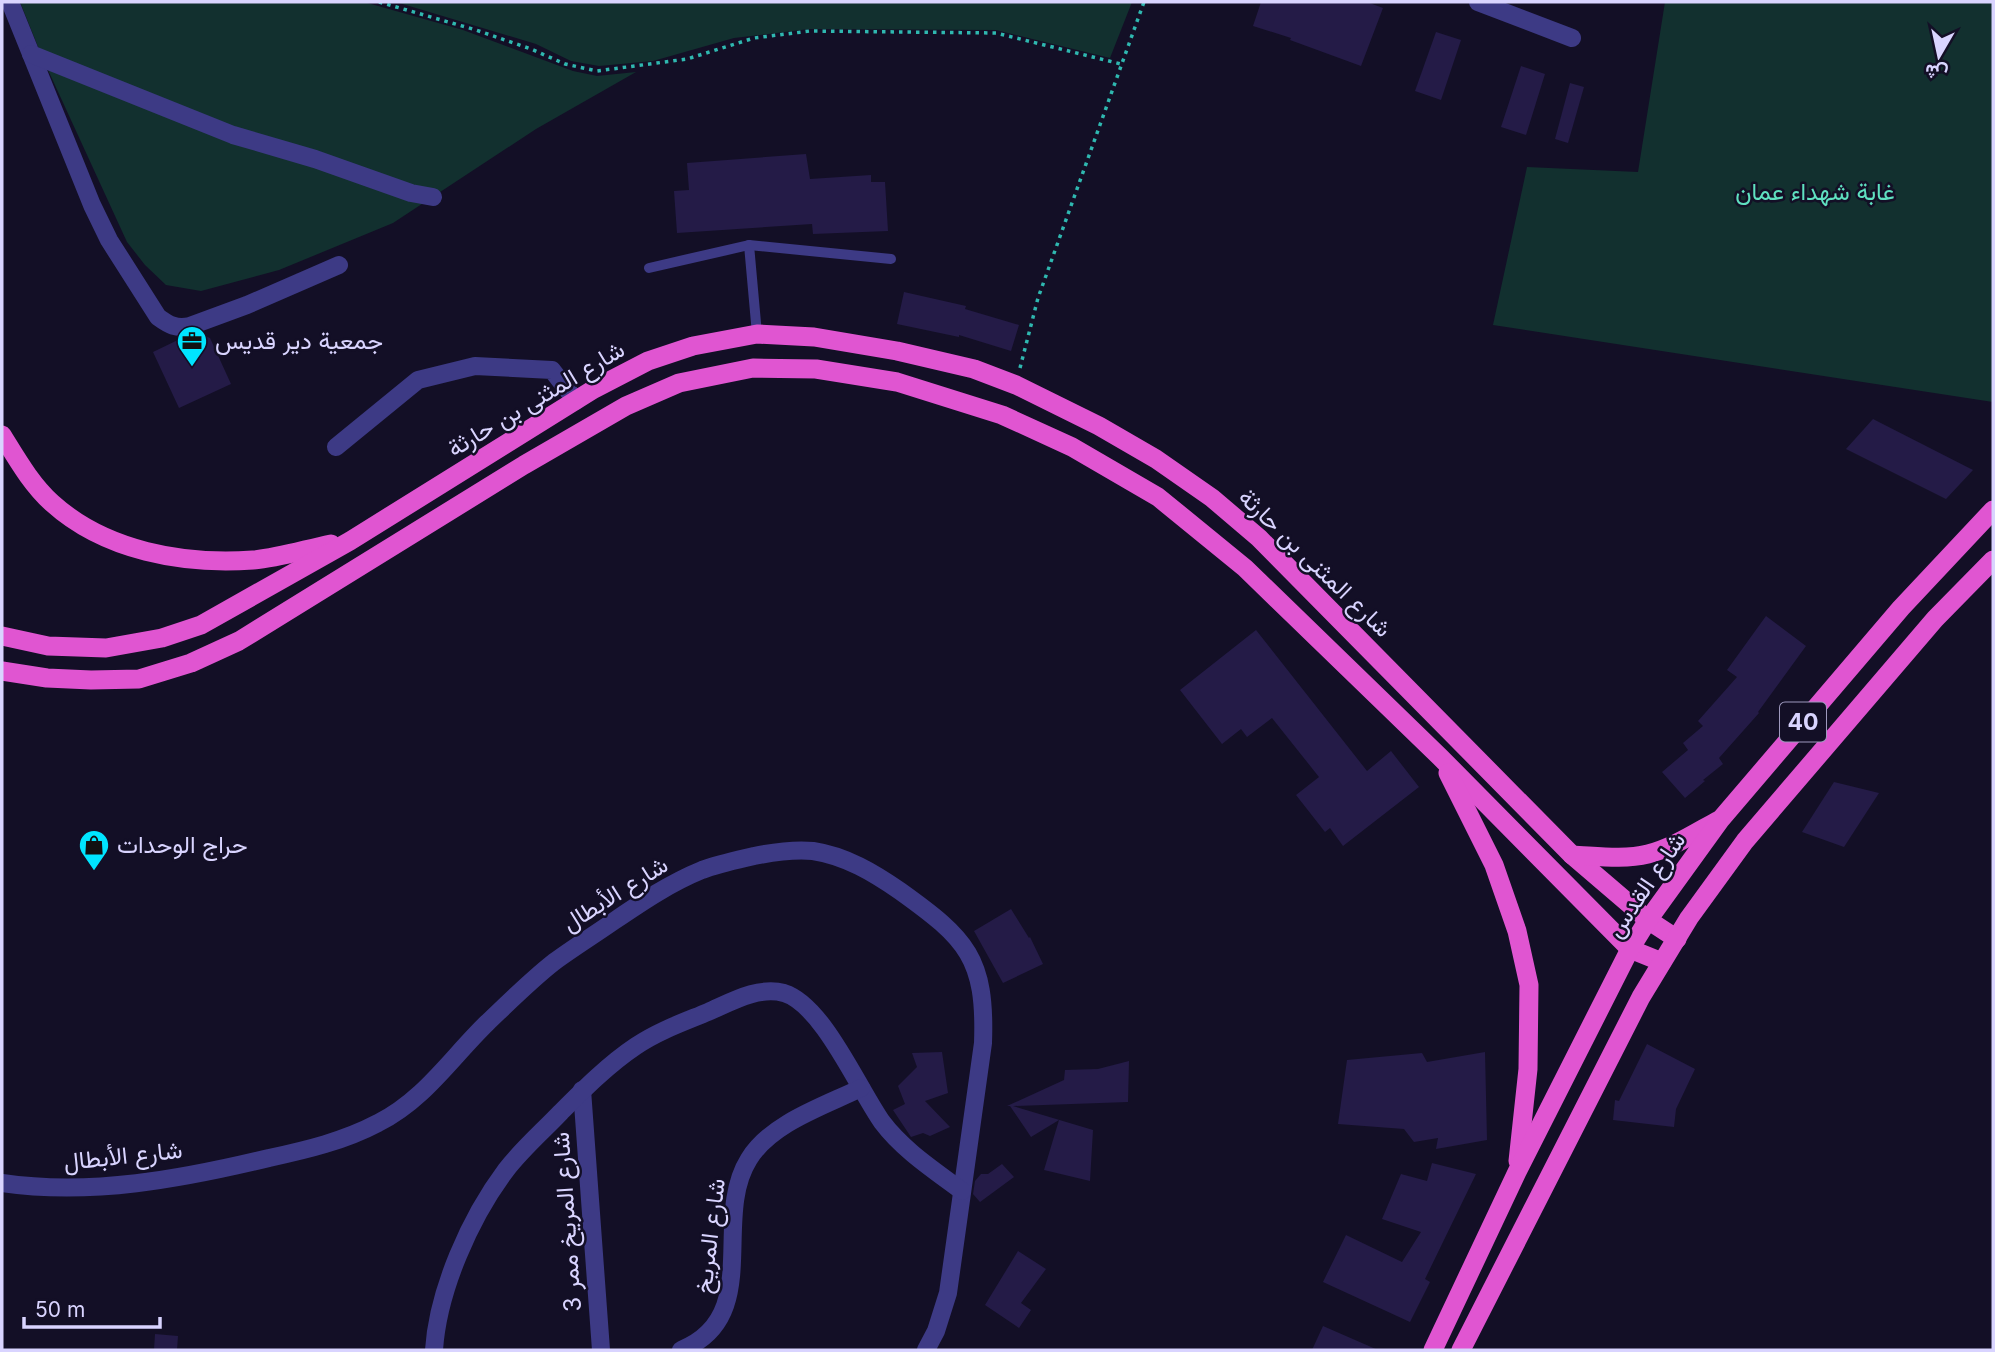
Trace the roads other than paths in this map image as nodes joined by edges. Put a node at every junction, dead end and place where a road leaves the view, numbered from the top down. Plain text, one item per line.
1 (10, 2) edge
2 (1478, 2) edge
3 (1572, 38) dead end
4 (31, 54) junction
5 (433, 197) dead end
6 (749, 245) junction
7 (891, 259) dead end
8 (339, 265) dead end
9 (649, 268) dead end
10 (757, 334) junction
11 (576, 401) junction
12 (2, 435) edge
13 (336, 447) dead end
14 (1993, 510) edge
15 (350, 541) junction
16 (1993, 560) edge
17 (2, 636) edge
18 (2, 671) edge
19 (1440, 757) junction
20 (1721, 819) junction
21 (1572, 855) junction
22 (1648, 920) junction
23 (1676, 939) junction
24 (1630, 949) junction
25 (1662, 962) junction
26 (861, 1088) junction
27 (582, 1090) junction
28 (1517, 1172) junction
29 (2, 1183) edge
30 (962, 1191) junction
31 (434, 1350) edge
32 (601, 1350) edge
33 (681, 1350) edge
34 (926, 1350) edge
35 (1433, 1350) edge
36 (1461, 1350) edge

1 - 4 street
2 - 3 street
4 - 5 street
4 - 8 street
6 - 7 lane
6 - 9 lane
6 - 10 lane
10 - 11 highway, شارع المثنى بن حارثة
10 - 21 highway, شارع المثنى بن حارثة
11 - 13 street
11 - 15 highway, شارع المثنى بن حارثة
12 - 15 highway
14 - 20 highway, شارع القدس / 40
15 - 17 highway, شارع المثنى بن حارثة
16 - 23 highway, 40
18 - 19 highway, شارع المثنى بن حارثة
19 - 24 highway, شارع المثنى بن حارثة
19 - 28 highway
20 - 21 highway
20 - 22 highway, شارع القدس / 40
21 - 22 highway, شارع المثنى بن حارثة
22 - 23 highway, شارع المثنى بن حارثة
22 - 24 highway, شارع القدس / 40
23 - 25 highway, 40
24 - 25 highway, شارع المثنى بن حارثة
24 - 28 highway, شارع القدس / 40
25 - 36 highway, 40
26 - 27 street
26 - 30 street
26 - 33 street, شارع المريخ
27 - 31 street
27 - 32 street, شارع المريخ ممر 3
28 - 35 highway, شارع القدس / 40
29 - 30 street, شارع الأبطال
30 - 34 street, شارع الأبطال

